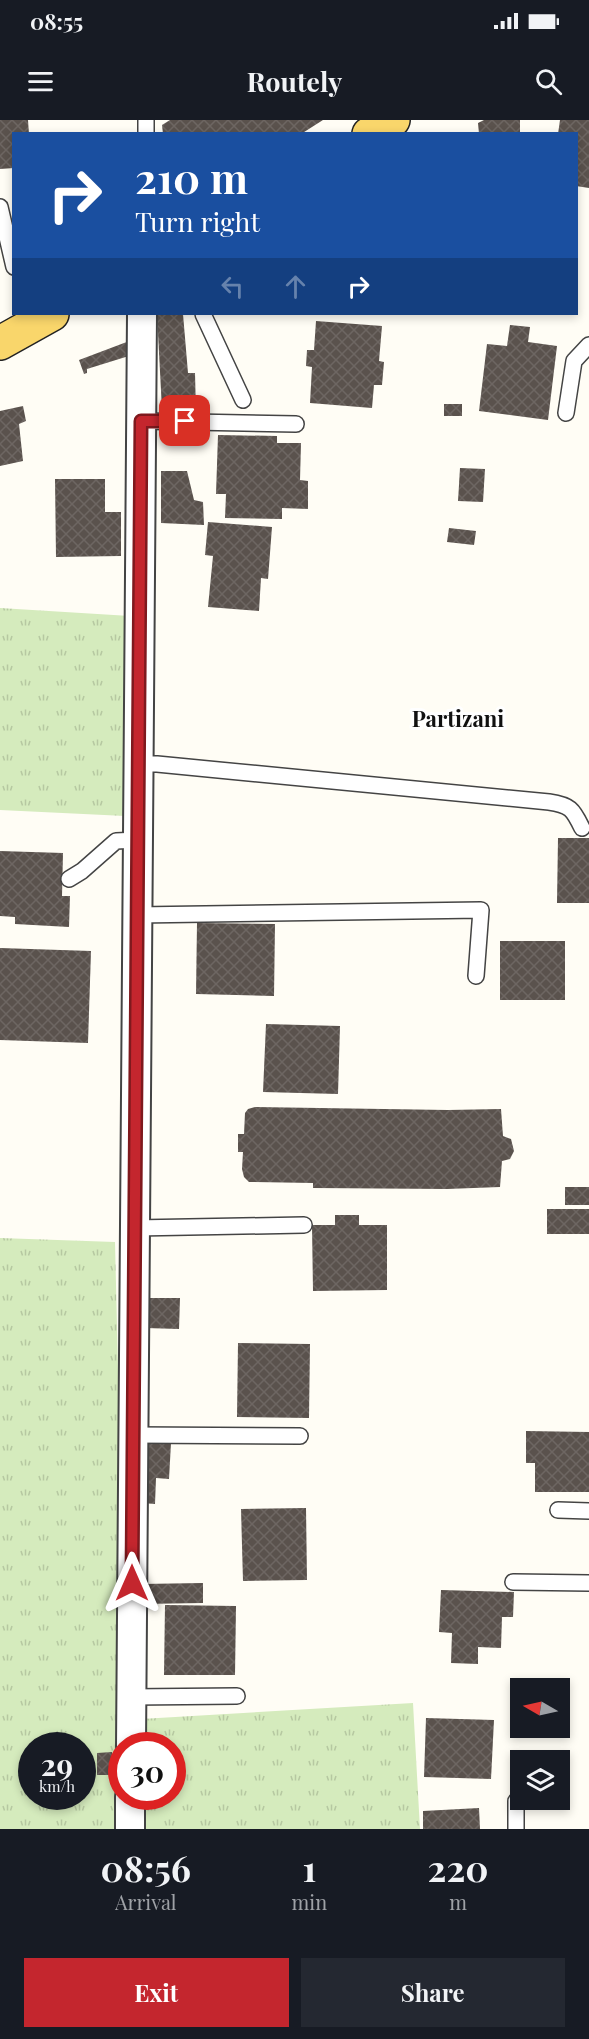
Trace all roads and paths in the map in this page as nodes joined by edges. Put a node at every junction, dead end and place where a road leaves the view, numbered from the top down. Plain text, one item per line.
1 (393, 120) edge
2 (372, 132) edge
3 (0, 207) edge
4 (12, 258) edge
5 (142, 315) edge
6 (203, 315) edge
7 (40, 316) edge
8 (0, 343) edge
9 (589, 345) edge
10 (243, 400) dead end
11 (566, 413) dead end
12 (141, 421) junction
13 (296, 424) dead end
14 (138, 764) junction
15 (582, 828) dead end
16 (138, 840) junction
17 (69, 879) dead end
18 (137, 915) junction
19 (476, 976) dead end
20 (304, 1225) dead end
21 (135, 1228) junction
22 (133, 1434) junction
23 (300, 1436) dead end
24 (558, 1510) dead end
25 (589, 1511) edge
26 (513, 1581) dead end
27 (589, 1583) edge
28 (237, 1696) dead end
29 (131, 1697) junction
30 (131, 1732) edge
31 (130, 1810) edge
32 (516, 1810) edge
33 (130, 1829) edge
34 (516, 1829) edge

1 - 2 main road
3 - 4 lane
5 - 12 street
6 - 10 lane
7 - 8 main road
9 - 11 lane
12 - 13 lane
12 - 14 street
14 - 15 lane
14 - 16 street
16 - 17 lane
16 - 18 street
18 - 19 lane
18 - 21 street
20 - 21 lane
21 - 22 street
22 - 23 lane
22 - 29 street
24 - 25 lane
26 - 27 lane
28 - 29 lane
29 - 30 street
31 - 33 street
32 - 34 lane

